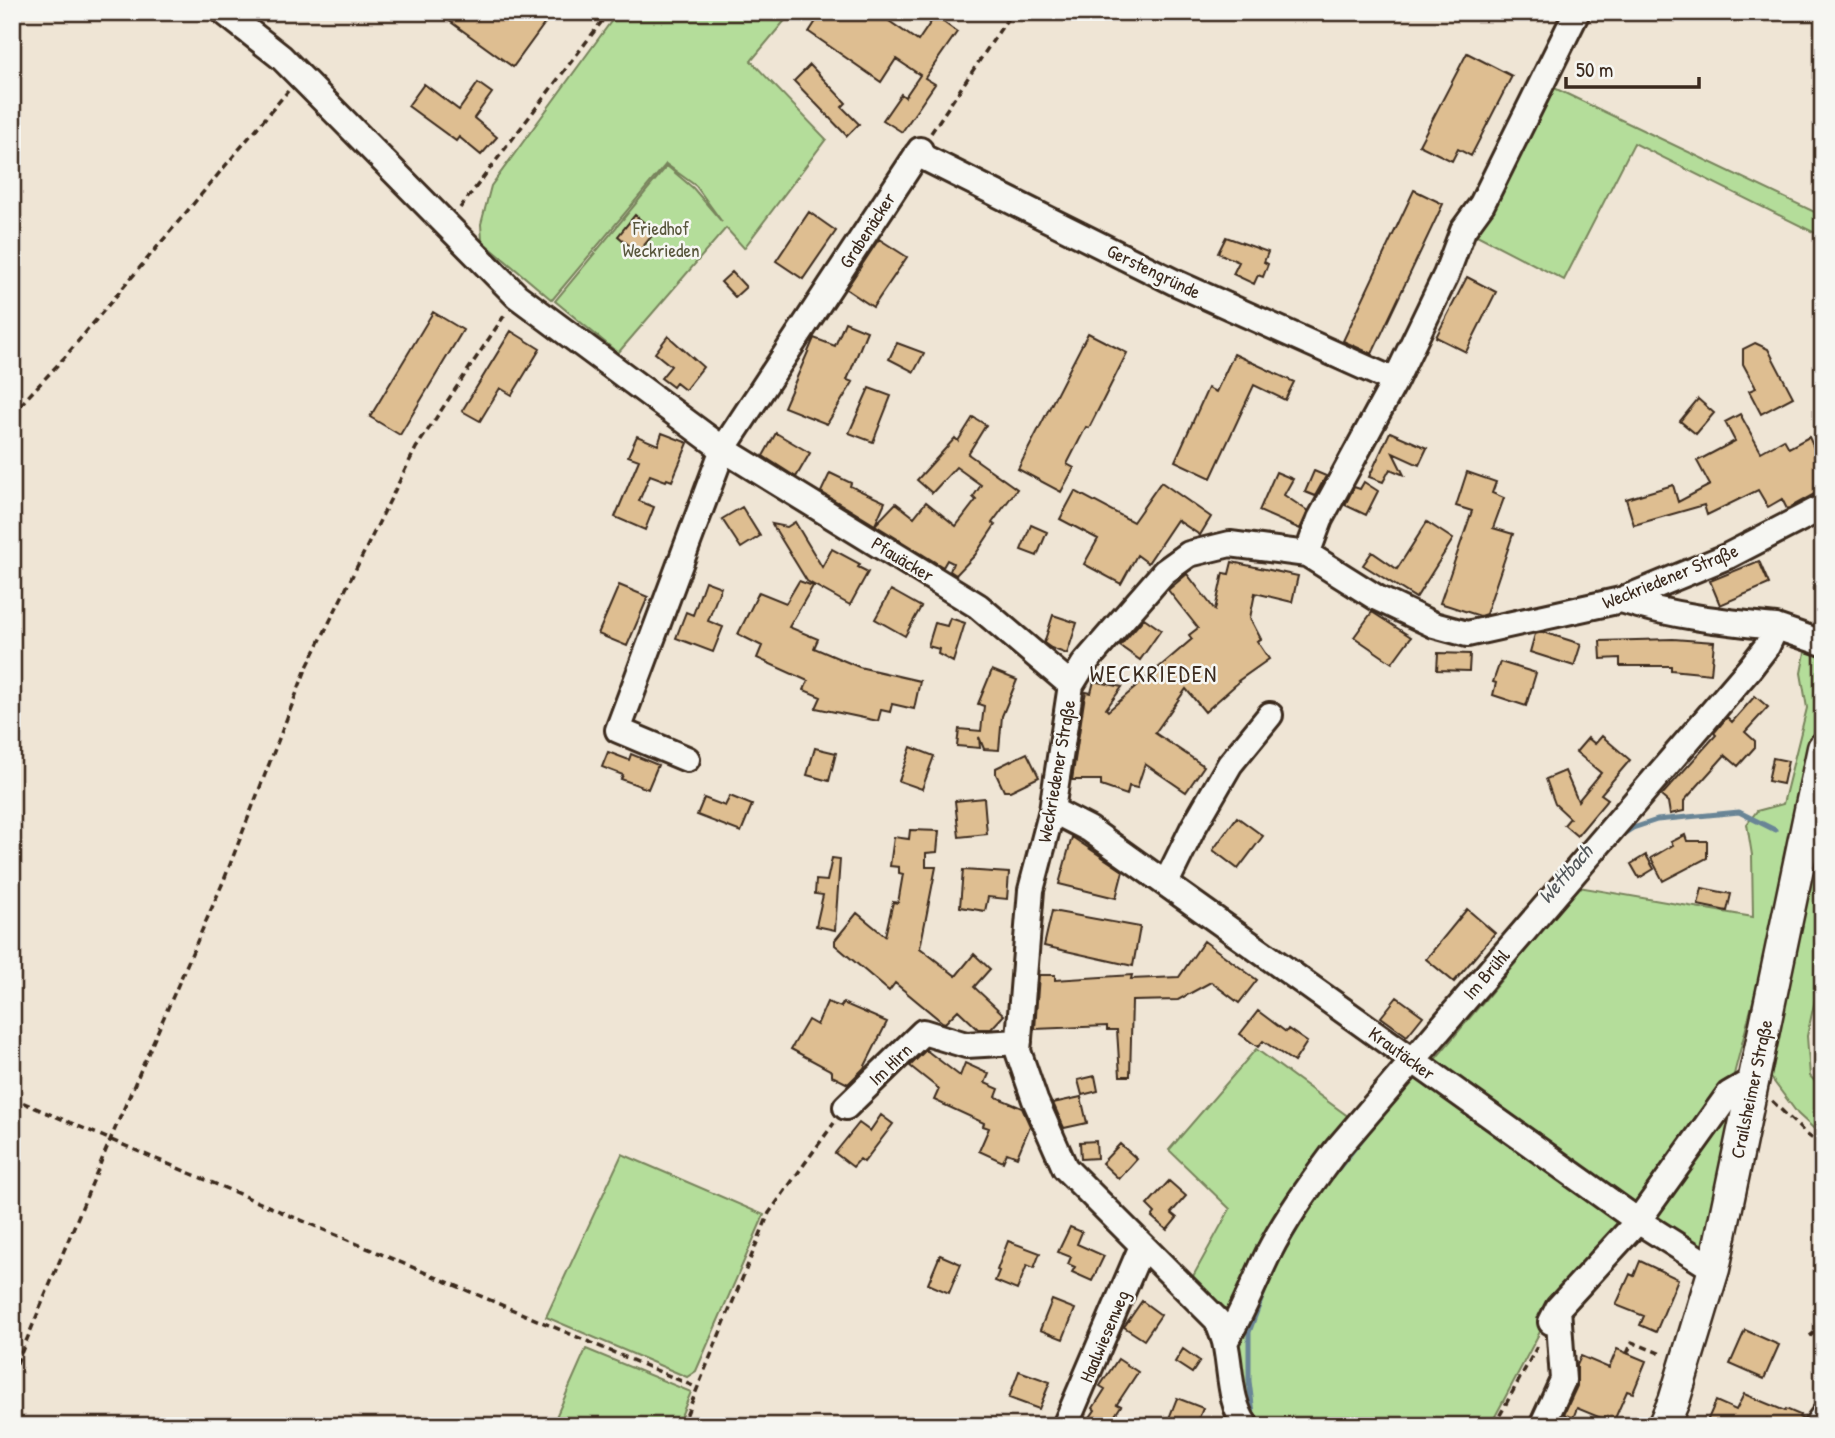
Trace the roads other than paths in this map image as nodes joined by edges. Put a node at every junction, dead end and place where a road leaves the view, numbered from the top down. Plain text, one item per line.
1 (225, 12) edge
2 (1577, 12) edge
3 (918, 152) joint
4 (1395, 381) junction
5 (723, 449) junction
6 (1823, 507) edge
7 (1307, 554) junction
8 (1621, 600) junction
9 (1776, 627) junction
10 (1823, 643) edge
11 (1071, 685) junction
12 (1270, 715) dead end
13 (1823, 748) edge
14 (687, 759) dead end
15 (1052, 810) junction
16 (1166, 883) junction
17 (1019, 1042) junction
18 (1413, 1061) junction
19 (1753, 1080) junction
20 (846, 1107) road end
21 (1638, 1221) junction
22 (1142, 1247) junction
23 (1714, 1269) junction
24 (1225, 1342) junction
25 (1823, 1416) edge
26 (1243, 1424) edge
27 (1065, 1426) edge
28 (1542, 1426) edge
29 (1663, 1426) edge
30 (1816, 1426) edge

1 - 5 street, Pfauäcker
2 - 4 street
3 - 4 street, Gerstengründe
3 - 5 street, Grabenäcker
4 - 7 street
5 - 11 street, Pfauäcker
5 - 14 street
6 - 8 street, Weckriedener Straße
7 - 8 street, Weckriedener Straße
7 - 11 street, Weckriedener Straße
8 - 9 street
9 - 10 street
9 - 18 street, Im Brühl
11 - 15 street, Weckriedener Straße
12 - 16 street
13 - 19 main road, Crailsheimer Straße
15 - 16 street, Krautäcker
15 - 17 street, Weckriedener Straße
16 - 18 street, Krautäcker
17 - 20 street, Im Hirn
17 - 22 street, Weckriedener Straße
18 - 21 street, Krautäcker
18 - 24 street, Im Brühl
19 - 21 street
19 - 23 main road, Crailsheimer Straße
21 - 23 street, Krautäcker
21 - 28 street
22 - 24 street, Weckriedener Straße
22 - 27 street, Haalwiesenweg
23 - 29 main road, Crailsheimer Straße
24 - 26 street, Weckriedener Straße
25 - 30 street

